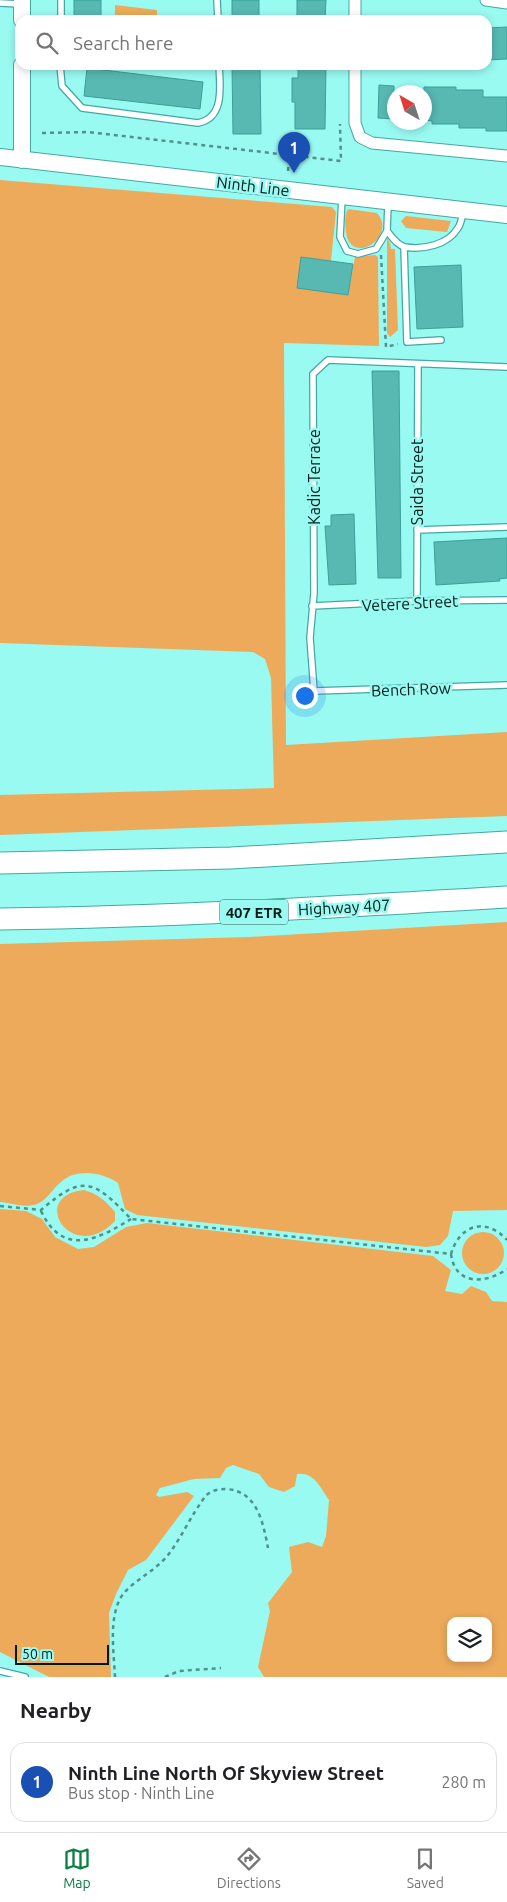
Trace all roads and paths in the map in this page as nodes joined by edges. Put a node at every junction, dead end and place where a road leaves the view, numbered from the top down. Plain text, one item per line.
1 (61, 0) edge
2 (217, 0) edge
3 (356, 0) edge
4 (486, 0) edge
5 (0, 3) edge
6 (507, 3) edge
7 (22, 8) edge
8 (61, 15) edge
9 (218, 15) edge
10 (356, 15) edge
11 (22, 70) edge
12 (60, 70) edge
13 (219, 70) edge
14 (355, 70) edge
15 (340, 124) dead end
16 (42, 133) dead end
17 (289, 155) junction
18 (507, 156) edge
19 (0, 157) edge
20 (22, 160) junction
21 (288, 171) dead end
22 (342, 197) junction
23 (388, 202) junction
24 (464, 210) junction
25 (507, 215) edge
26 (387, 231) junction
27 (404, 247) junction
28 (376, 249) junction
29 (442, 340) dead end
30 (407, 342) junction
31 (418, 364) junction
32 (507, 367) edge
33 (507, 527) edge
34 (417, 530) junction
35 (507, 600) edge
36 (417, 601) junction
37 (312, 606) junction
38 (507, 686) edge
39 (314, 691) joint
40 (507, 842) edge
41 (0, 863) edge
42 (507, 897) edge
43 (0, 919) edge
44 (0, 1206) edge
45 (41, 1210) junction
46 (130, 1218) junction
47 (507, 1240) edge
48 (451, 1254) junction
49 (507, 1269) edge
50 (268, 1548) dead end
51 (221, 1668) dead end
52 (0, 1671) edge
53 (24, 1677) edge
54 (115, 1677) edge
55 (165, 1677) edge

1 - 8 lane
2 - 9 lane
3 - 10 street
4 - 6 street
5 - 7 lane
11 - 20 main road
12 - 13 lane
14 - 18 street
15 - 17 path
16 - 17 path
17 - 21 path
19 - 20 main road, Ninth Line
20 - 22 main road, Ninth Line
22 - 23 main road, Ninth Line
22 - 28 lane
23 - 24 main road, Ninth Line
23 - 26 lane
24 - 25 main road, Ninth Line
24 - 27 lane
26 - 27 lane
26 - 28 lane
27 - 30 lane
28 - 30 path
29 - 30 lane
31 - 32 lane, Kadic Terrace
31 - 34 lane, Saida Street
31 - 37 lane, Kadic Terrace
33 - 34 lane
34 - 36 lane, Saida Street
35 - 36 lane, Vetere Street
36 - 37 lane, Vetere Street
37 - 39 lane, Kadic Terrace
38 - 39 lane, Bench Row
40 - 41 highway
42 - 43 highway, Highway 407 / 407 ETR
44 - 45 path
45 - 46 path
45 - 46 path
46 - 48 path
47 - 48 path
48 - 49 path
50 - 54 path
51 - 55 path
52 - 53 lane

